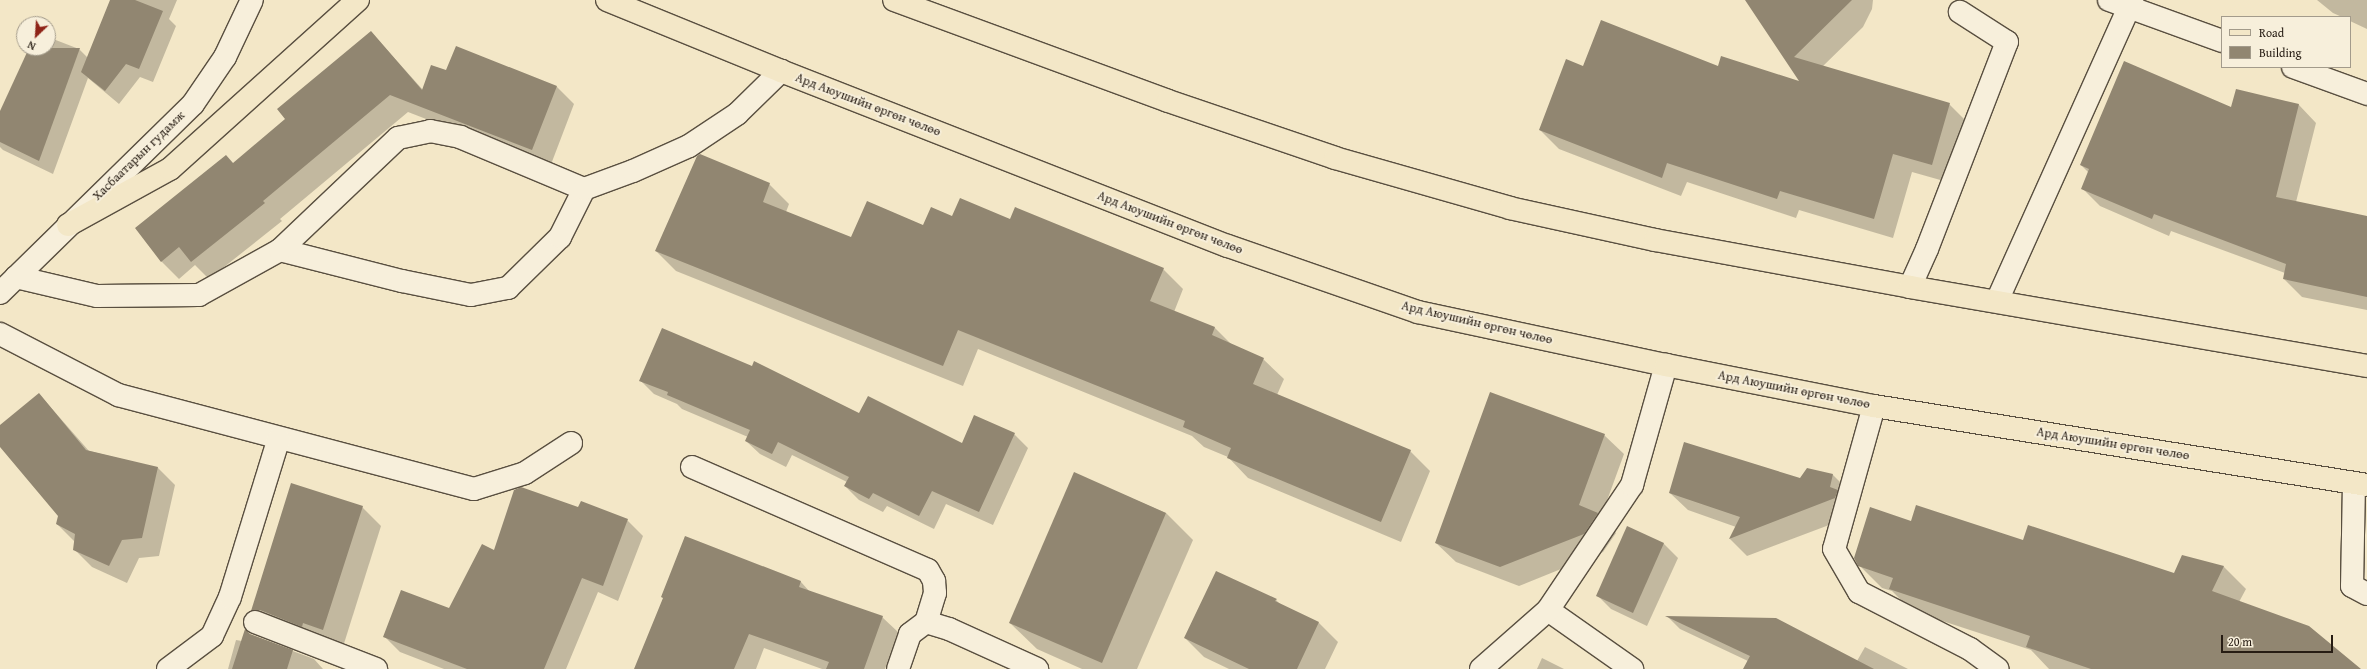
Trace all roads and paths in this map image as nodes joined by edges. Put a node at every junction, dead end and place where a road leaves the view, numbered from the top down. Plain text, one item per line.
1 (252, 0) edge
2 (358, 0) edge
3 (607, 0) edge
4 (894, 0) edge
5 (2123, 2) edge
6 (1960, 12) dead end
7 (2221, 41) edge
8 (2295, 68) edge
9 (780, 70) junction
10 (2367, 94) edge
11 (584, 190) junction
12 (68, 225) junction
13 (280, 250) junction
14 (16, 277) junction
15 (1910, 287) junction
16 (0, 293) edge
17 (1998, 300) junction
18 (0, 334) edge
19 (1666, 365) junction
20 (2367, 366) edge
21 (1874, 406) junction
22 (279, 438) junction
23 (571, 443) dead end
24 (692, 467) dead end
25 (2360, 484) edge
26 (2367, 594) edge
27 (1548, 610) junction
28 (255, 622) dead end
29 (926, 622) junction
30 (168, 669) edge
31 (376, 669) edge
32 (898, 669) edge
33 (1037, 669) edge
34 (1481, 669) edge
35 (1632, 669) edge
36 (1998, 669) edge

1 - 12 street, Хасбаатарын гудамж
2 - 12 main road
3 - 9 main road, Ард Аюушийн өргөн чөлөө
4 - 15 main road
5 - 7 street
5 - 17 street
6 - 15 street
8 - 10 street
9 - 11 street
9 - 19 main road, Ард Аюушийн өргөн чөлөө
11 - 13 street
11 - 13 street
12 - 14 street, Хасбаатарын гудамж
13 - 14 street
14 - 16 street, Хасбаатарын гудамж
15 - 17 main road
17 - 20 main road
18 - 22 street
19 - 21 main road, Ард Аюушийн өргөн чөлөө
19 - 27 street
21 - 25 main road, Ард Аюушийн өргөн чөлөө
21 - 36 street
22 - 23 street
22 - 30 street
24 - 29 street
25 - 26 street
27 - 34 street
27 - 35 street
28 - 31 street
29 - 32 street
29 - 33 street

